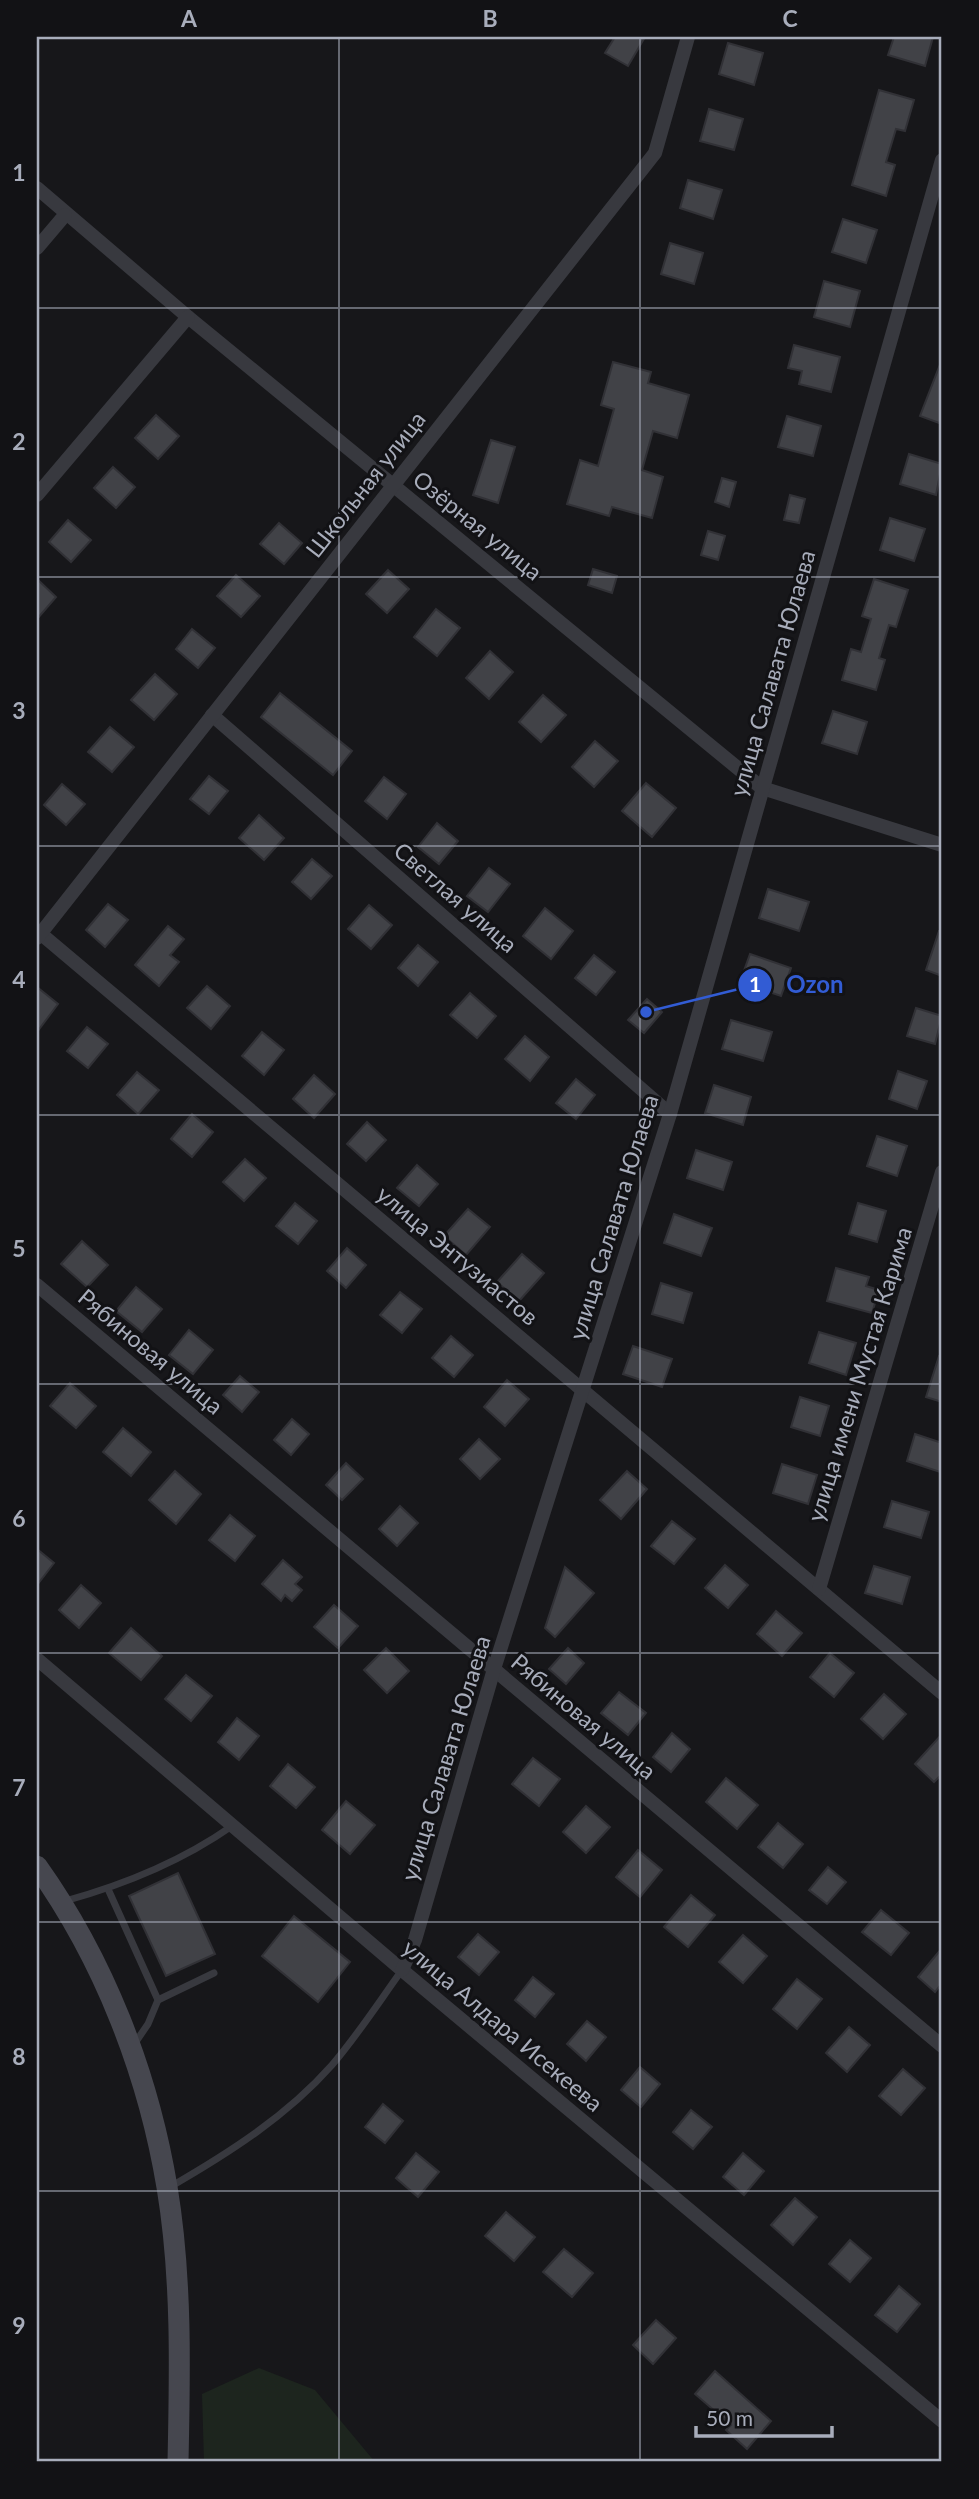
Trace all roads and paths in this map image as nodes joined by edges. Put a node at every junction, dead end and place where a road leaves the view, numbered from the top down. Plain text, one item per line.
1 (688, 37) edge
2 (942, 160) edge
3 (37, 188) edge
4 (65, 215) junction
5 (37, 247) edge
6 (188, 317) junction
7 (393, 485) junction
8 (37, 495) edge
9 (212, 715) junction
10 (762, 788) junction
11 (942, 845) edge
12 (38, 935) edge
13 (670, 1114) junction
14 (942, 1172) edge
15 (37, 1284) edge
16 (583, 1390) junction
17 (819, 1589) junction
18 (37, 1659) edge
19 (494, 1670) junction
20 (942, 1693) edge
21 (233, 1825) junction
22 (37, 1866) edge
23 (108, 1889) junction
24 (61, 1902) junction
25 (402, 1970) junction
26 (214, 1973) dead end
27 (158, 2000) junction
28 (942, 2046) edge
29 (131, 2050) junction
30 (167, 2188) junction
31 (942, 2421) edge
32 (178, 2462) edge

1 - 7 street, Школьная улица
2 - 10 street, улица Салавата Юлаева
3 - 4 street, Озёрная улица
4 - 5 street
4 - 6 street, Озёрная улица
6 - 7 street, Озёрная улица
6 - 8 street
7 - 9 street, Школьная улица
7 - 10 street, Озёрная улица
9 - 12 street, Школьная улица
9 - 13 street, Светлая улица
10 - 11 street
10 - 13 street, улица Салавата Юлаева
12 - 16 street, улица Энтузиастов
13 - 16 street, улица Салавата Юлаева
14 - 17 street, улица имени Мустая Карима
15 - 19 street, Рябиновая улица
16 - 17 street, улица Энтузиастов
16 - 19 street, улица Салавата Юлаева
17 - 20 street, улица Энтузиастов
18 - 21 street, улица Алдара Исекеева
19 - 25 street, улица Салавата Юлаева
19 - 28 street, Рябиновая улица
21 - 23 lane
21 - 25 street, улица Алдара Исекеева
22 - 24 street
23 - 24 lane
23 - 27 lane
24 - 29 street
25 - 30 lane, улица Салавата Юлаева
25 - 31 street, улица Алдара Исекеева
26 - 27 lane
27 - 29 lane
29 - 30 street
30 - 32 street

